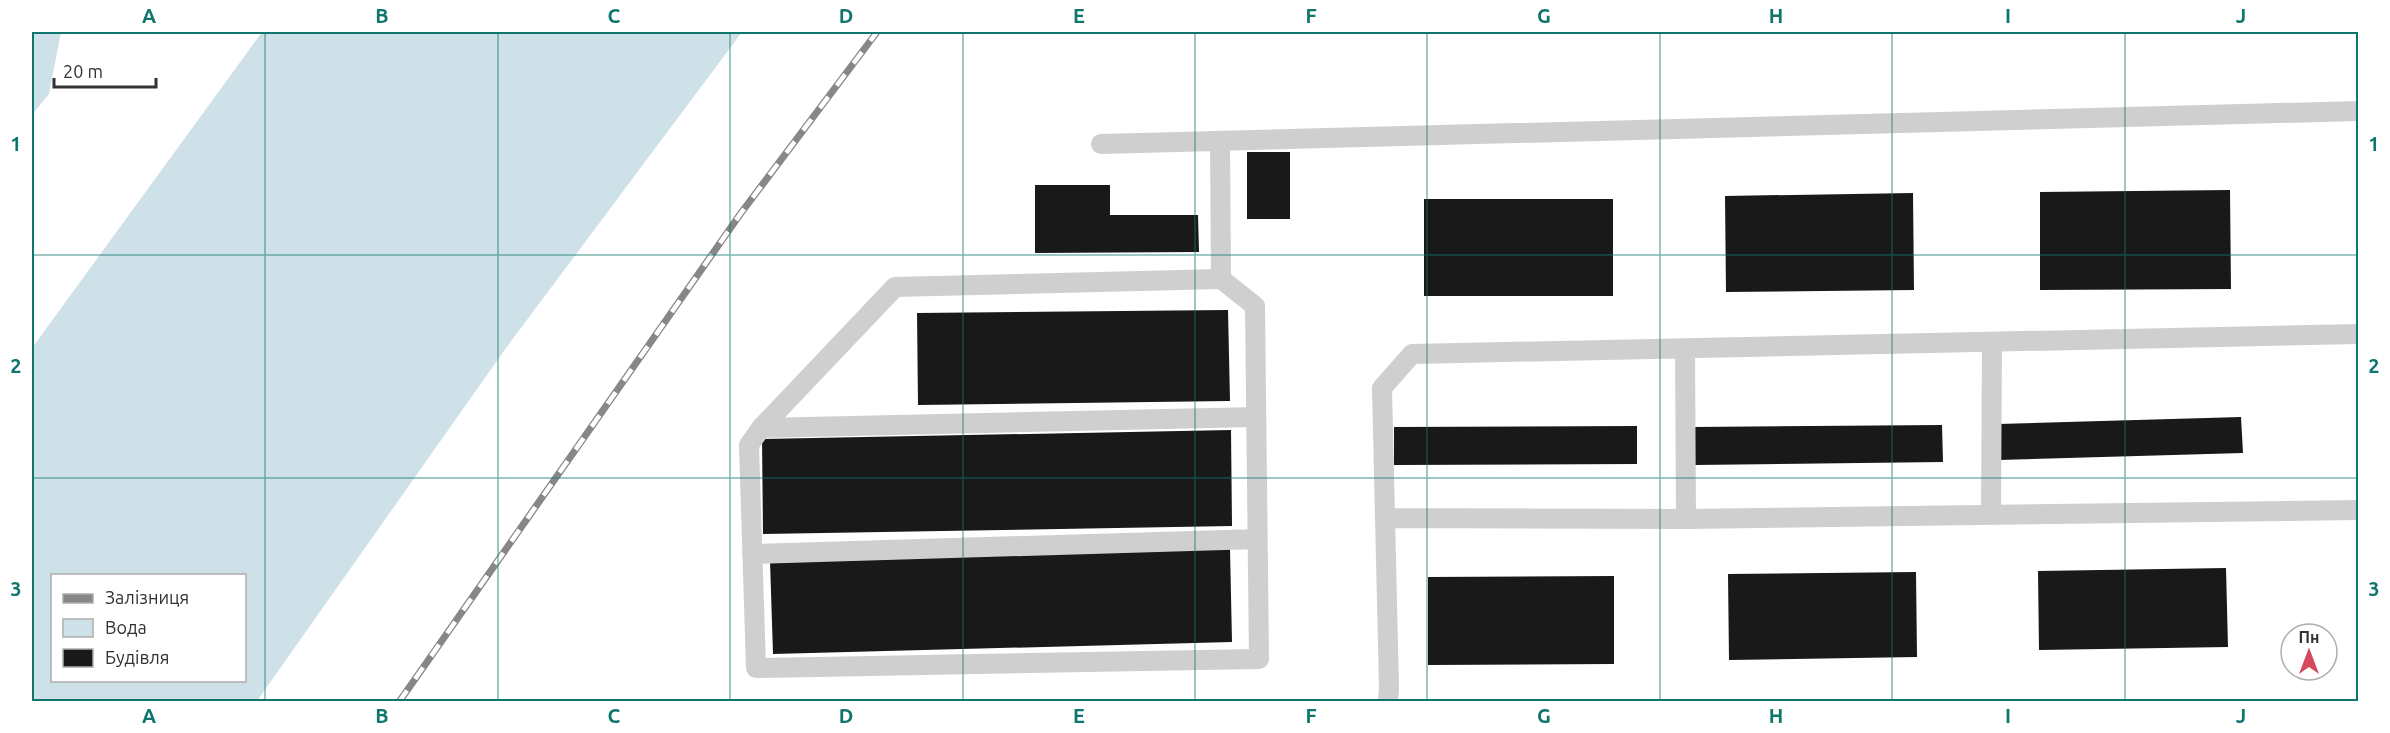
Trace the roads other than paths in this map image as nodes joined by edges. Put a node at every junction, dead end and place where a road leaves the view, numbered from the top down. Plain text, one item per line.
1 (2358, 111) edge
2 (1220, 141) junction
3 (1101, 144) dead end
4 (1221, 279) junction
5 (2358, 334) edge
6 (1992, 342) junction
7 (1685, 349) junction
8 (1256, 417) junction
9 (761, 428) junction
10 (2358, 510) edge
11 (1991, 515) junction
12 (1385, 518) junction
13 (1686, 519) junction
14 (1258, 539) junction
15 (752, 554) junction
16 (1388, 702) edge

1 - 2 lane
2 - 3 lane
2 - 4 lane
4 - 8 lane
4 - 9 lane
5 - 6 lane
6 - 7 lane
6 - 11 lane
7 - 12 lane
7 - 13 lane
8 - 9 lane
8 - 14 lane
9 - 15 lane
10 - 11 lane
11 - 13 lane
12 - 13 lane
12 - 16 lane
14 - 15 lane
14 - 15 lane

